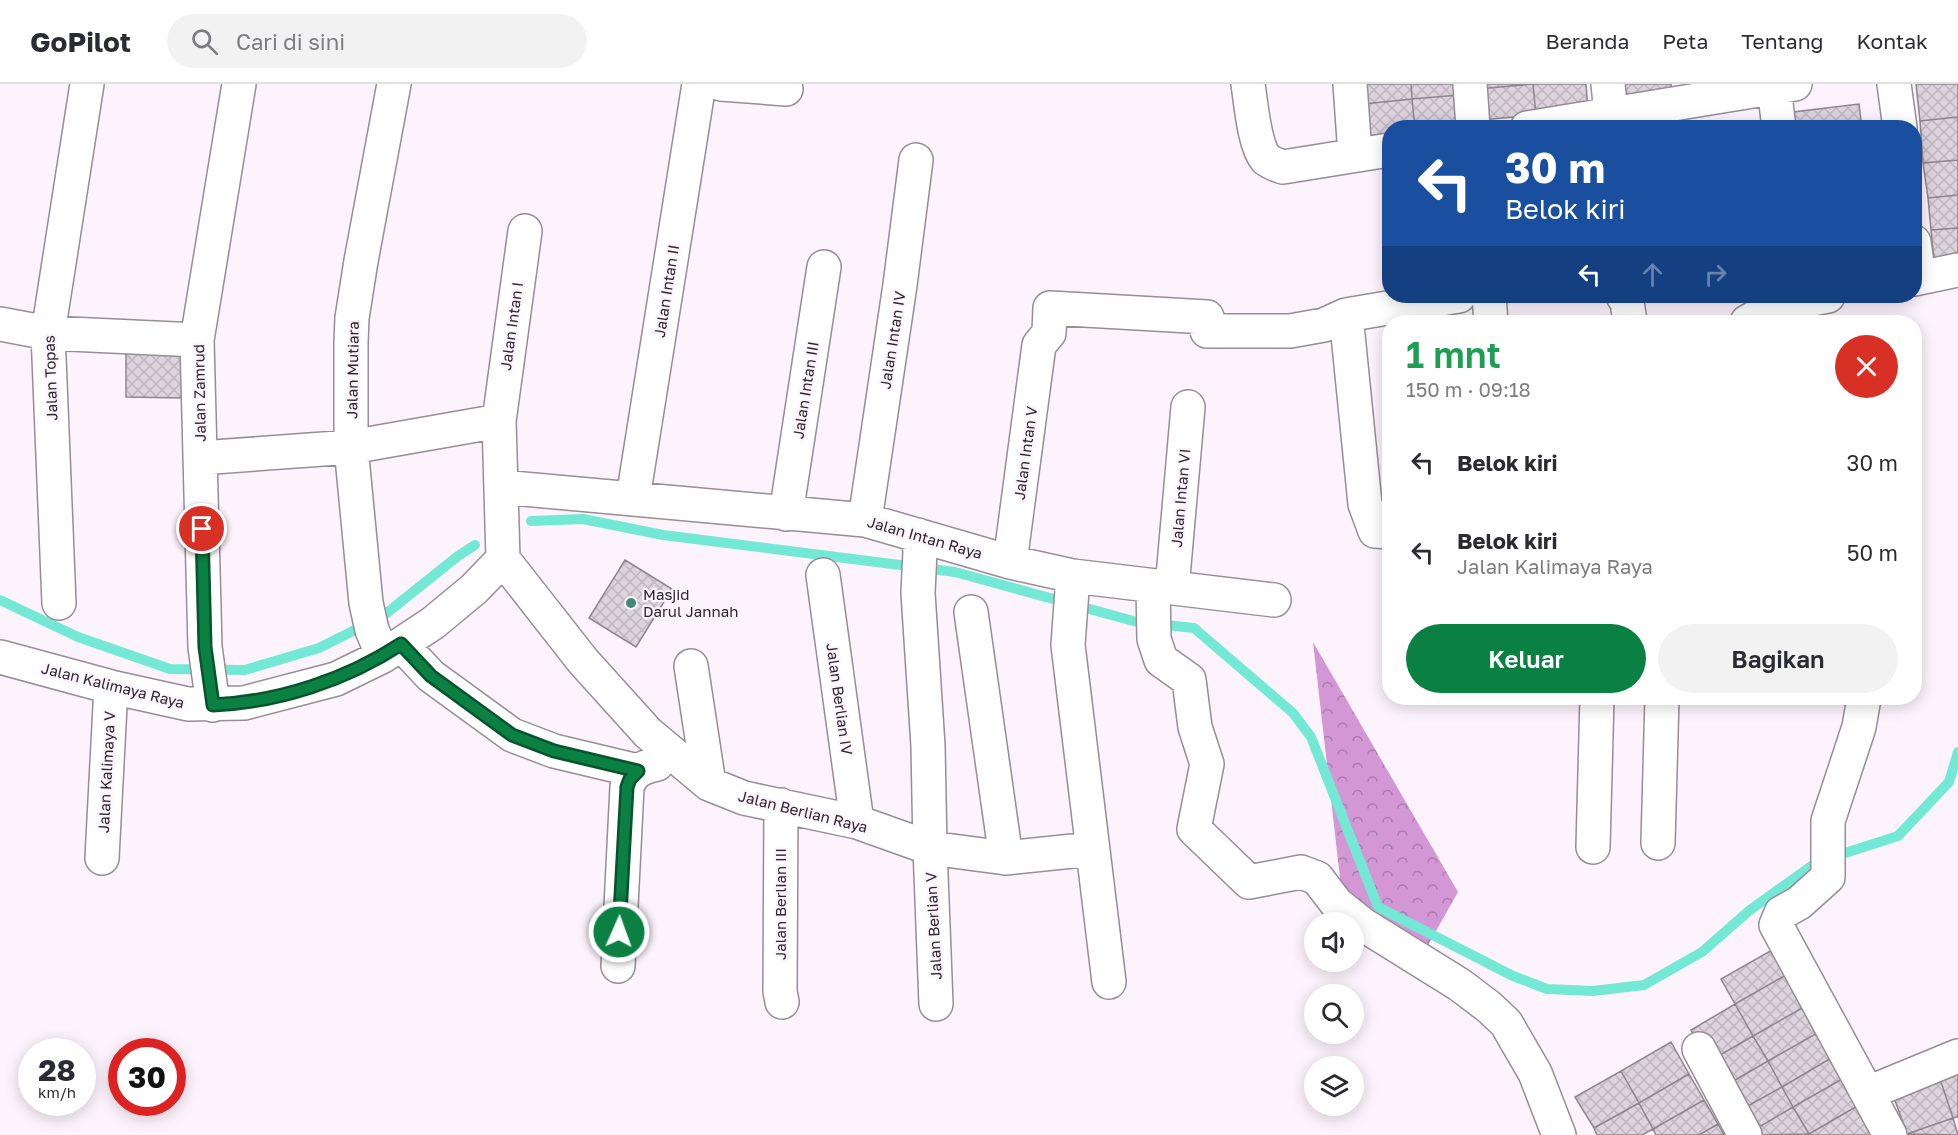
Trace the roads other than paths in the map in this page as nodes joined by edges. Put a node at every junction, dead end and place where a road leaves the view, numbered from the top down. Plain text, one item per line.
1 (87, 84) edge
2 (239, 84) edge
3 (394, 84) edge
4 (699, 84) edge
5 (721, 84) edge
6 (1248, 84) edge
7 (1350, 84) edge
8 (1470, 84) edge
9 (1894, 84) edge
10 (1785, 86) edge
11 (786, 89) dead end
12 (1734, 89) edge
13 (1609, 99) edge
14 (1472, 120) edge
15 (1550, 120) edge
16 (1780, 120) edge
17 (1898, 120) edge
18 (1382, 151) edge
19 (1355, 155) junction
20 (916, 160) dead end
21 (525, 231) dead end
22 (824, 267) dead end
23 (1958, 270) edge
24 (1922, 277) edge
25 (1417, 303) edge
26 (1794, 304) edge
27 (1346, 315) junction
28 (1765, 315) edge
29 (0, 324) edge
30 (48, 333) junction
31 (197, 340) junction
32 (1188, 407) dead end
33 (499, 421) junction
34 (351, 447) junction
35 (200, 458) junction
36 (501, 498) junction
37 (633, 498) junction
38 (786, 514) junction
39 (865, 520) junction
40 (1382, 532) edge
41 (919, 543) junction
42 (503, 556) junction
43 (1010, 562) junction
44 (823, 575) dead end
45 (1072, 582) junction
46 (1274, 600) dead end
47 (59, 603) dead end
48 (1158, 606) junction
49 (971, 612) dead end
50 (380, 633) junction
51 (0, 657) edge
52 (691, 666) dead end
53 (209, 681) junction
54 (111, 687) junction
55 (1597, 705) edge
56 (1662, 705) edge
57 (1863, 705) edge
58 (683, 764) junction
59 (638, 771) junction
60 (709, 784) junction
61 (781, 805) junction
62 (857, 822) junction
63 (1658, 843) dead end
64 (1593, 847) dead end
65 (930, 848) junction
66 (1092, 849) junction
67 (102, 858) dead end
68 (1006, 858) junction
69 (618, 966) dead end
70 (1108, 982) dead end
71 (782, 1002) dead end
72 (936, 1004) dead end
73 (1700, 1049) dead end
74 (1953, 1058) edge
75 (1868, 1093) junction
76 (1554, 1133) edge
77 (1745, 1135) edge
78 (1890, 1135) edge

1 - 30 street, Jalan Topas
2 - 31 street, Jalan Zamrud
3 - 34 street, Jalan Mutiara
4 - 37 street, Jalan Intan II
5 - 11 street
6 - 19 street
7 - 19 street
8 - 14 street
9 - 17 street
10 - 12 street
10 - 16 street
12 - 13 street
13 - 15 street
18 - 19 street
20 - 39 street, Jalan Intan IV
21 - 33 street, Jalan Intan I
22 - 38 street, Jalan Intan III
23 - 24 street
25 - 27 street
26 - 28 street
27 - 40 street
27 - 43 street, Jalan Intan V
29 - 30 street
30 - 31 street
30 - 47 street, Jalan Topas
31 - 35 street, Jalan Zamrud
32 - 48 street, Jalan Intan VI
33 - 34 street
33 - 36 street, Jalan Intan I
34 - 35 street
34 - 50 street, Jalan Mutiara
35 - 53 street, Jalan Zamrud
36 - 37 street, Jalan Intan Raya
36 - 42 street, Jalan Intan I
37 - 38 street, Jalan Intan Raya
38 - 39 street, Jalan Intan Raya
39 - 41 street, Jalan Intan Raya
41 - 43 street, Jalan Intan Raya
41 - 65 street, Jalan Berlian V
42 - 50 street, Jalan Kalimaya Raya
42 - 58 street, Jalan Berlian Raya
43 - 45 street, Jalan Intan Raya
44 - 62 street, Jalan Berlian IV
45 - 48 street, Jalan Intan Raya
45 - 66 street
46 - 48 street, Jalan Intan Raya
48 - 76 street
49 - 68 street
50 - 53 street, Jalan Kalimaya Raya
50 - 59 street
51 - 54 street, Jalan Kalimaya Raya
52 - 60 street
53 - 54 street, Jalan Kalimaya Raya
54 - 67 street, Jalan Kalimaya V
55 - 64 street
56 - 63 street
57 - 75 street
58 - 59 street
58 - 60 street, Jalan Berlian Raya
59 - 69 street
60 - 61 street, Jalan Berlian Raya
61 - 62 street, Jalan Berlian Raya
61 - 71 street, Jalan Berlian III
62 - 65 street, Jalan Berlian Raya
65 - 68 street, Jalan Berlian Raya
65 - 72 street, Jalan Berlian V
66 - 68 street, Jalan Berlian Raya
66 - 70 street
73 - 77 street
74 - 75 street
75 - 78 street

